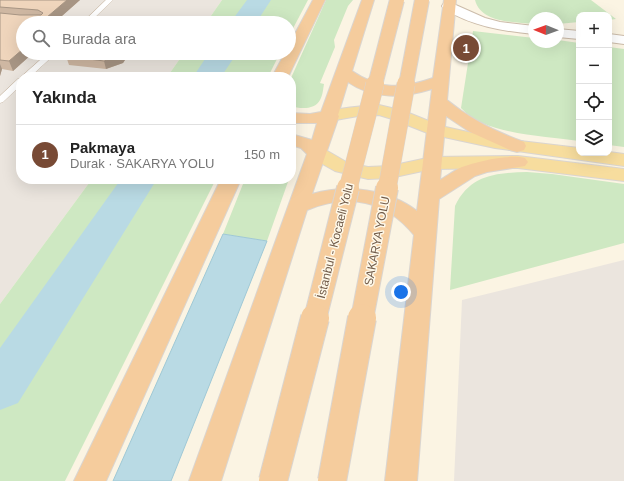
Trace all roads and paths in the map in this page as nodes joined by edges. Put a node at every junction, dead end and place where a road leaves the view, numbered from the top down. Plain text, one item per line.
1 (110, 0) edge
2 (319, 0) edge
3 (368, 0) edge
4 (397, 0) edge
5 (422, 0) edge
6 (450, 3) edge
7 (93, 16) edge
8 (528, 29) edge
9 (564, 34) edge
10 (576, 35) edge
11 (612, 38) edge
12 (624, 40) edge
13 (296, 45) edge
14 (44, 60) edge
15 (289, 60) edge
16 (31, 72) edge
17 (283, 72) edge
18 (345, 73) junction
19 (442, 80) junction
20 (16, 86) edge
21 (0, 100) edge
22 (440, 102) junction
23 (330, 116) junction
24 (296, 118) edge
25 (436, 130) junction
26 (296, 141) edge
27 (317, 153) junction
28 (517, 154) junction
29 (624, 160) edge
30 (432, 163) junction
31 (624, 175) edge
32 (229, 184) edge
33 (429, 196) junction
34 (299, 206) junction
35 (425, 233) junction
36 (90, 481) edge
37 (205, 481) edge
38 (273, 481) edge
39 (332, 481) edge
40 (401, 481) edge

1 - 7 lane
2 - 13 highway
3 - 18 highway
4 - 38 highway, İstanbul - Kocaeli Yolu, bridge
5 - 39 highway, SAKARYA YOLU, bridge
6 - 8 street
6 - 19 highway
9 - 10 street
11 - 12 street
14 - 16 lane
15 - 17 highway
18 - 19 highway
18 - 23 highway
19 - 22 highway
20 - 21 lane
22 - 25 highway
22 - 28 highway
23 - 24 highway
23 - 25 main road
23 - 27 highway
25 - 28 main road
25 - 30 highway
26 - 27 highway
27 - 30 main road
27 - 34 highway
28 - 29 main road
28 - 30 main road
28 - 31 main road
28 - 33 highway
30 - 33 highway
32 - 36 highway
33 - 35 highway
34 - 35 highway
34 - 37 highway
35 - 40 highway

